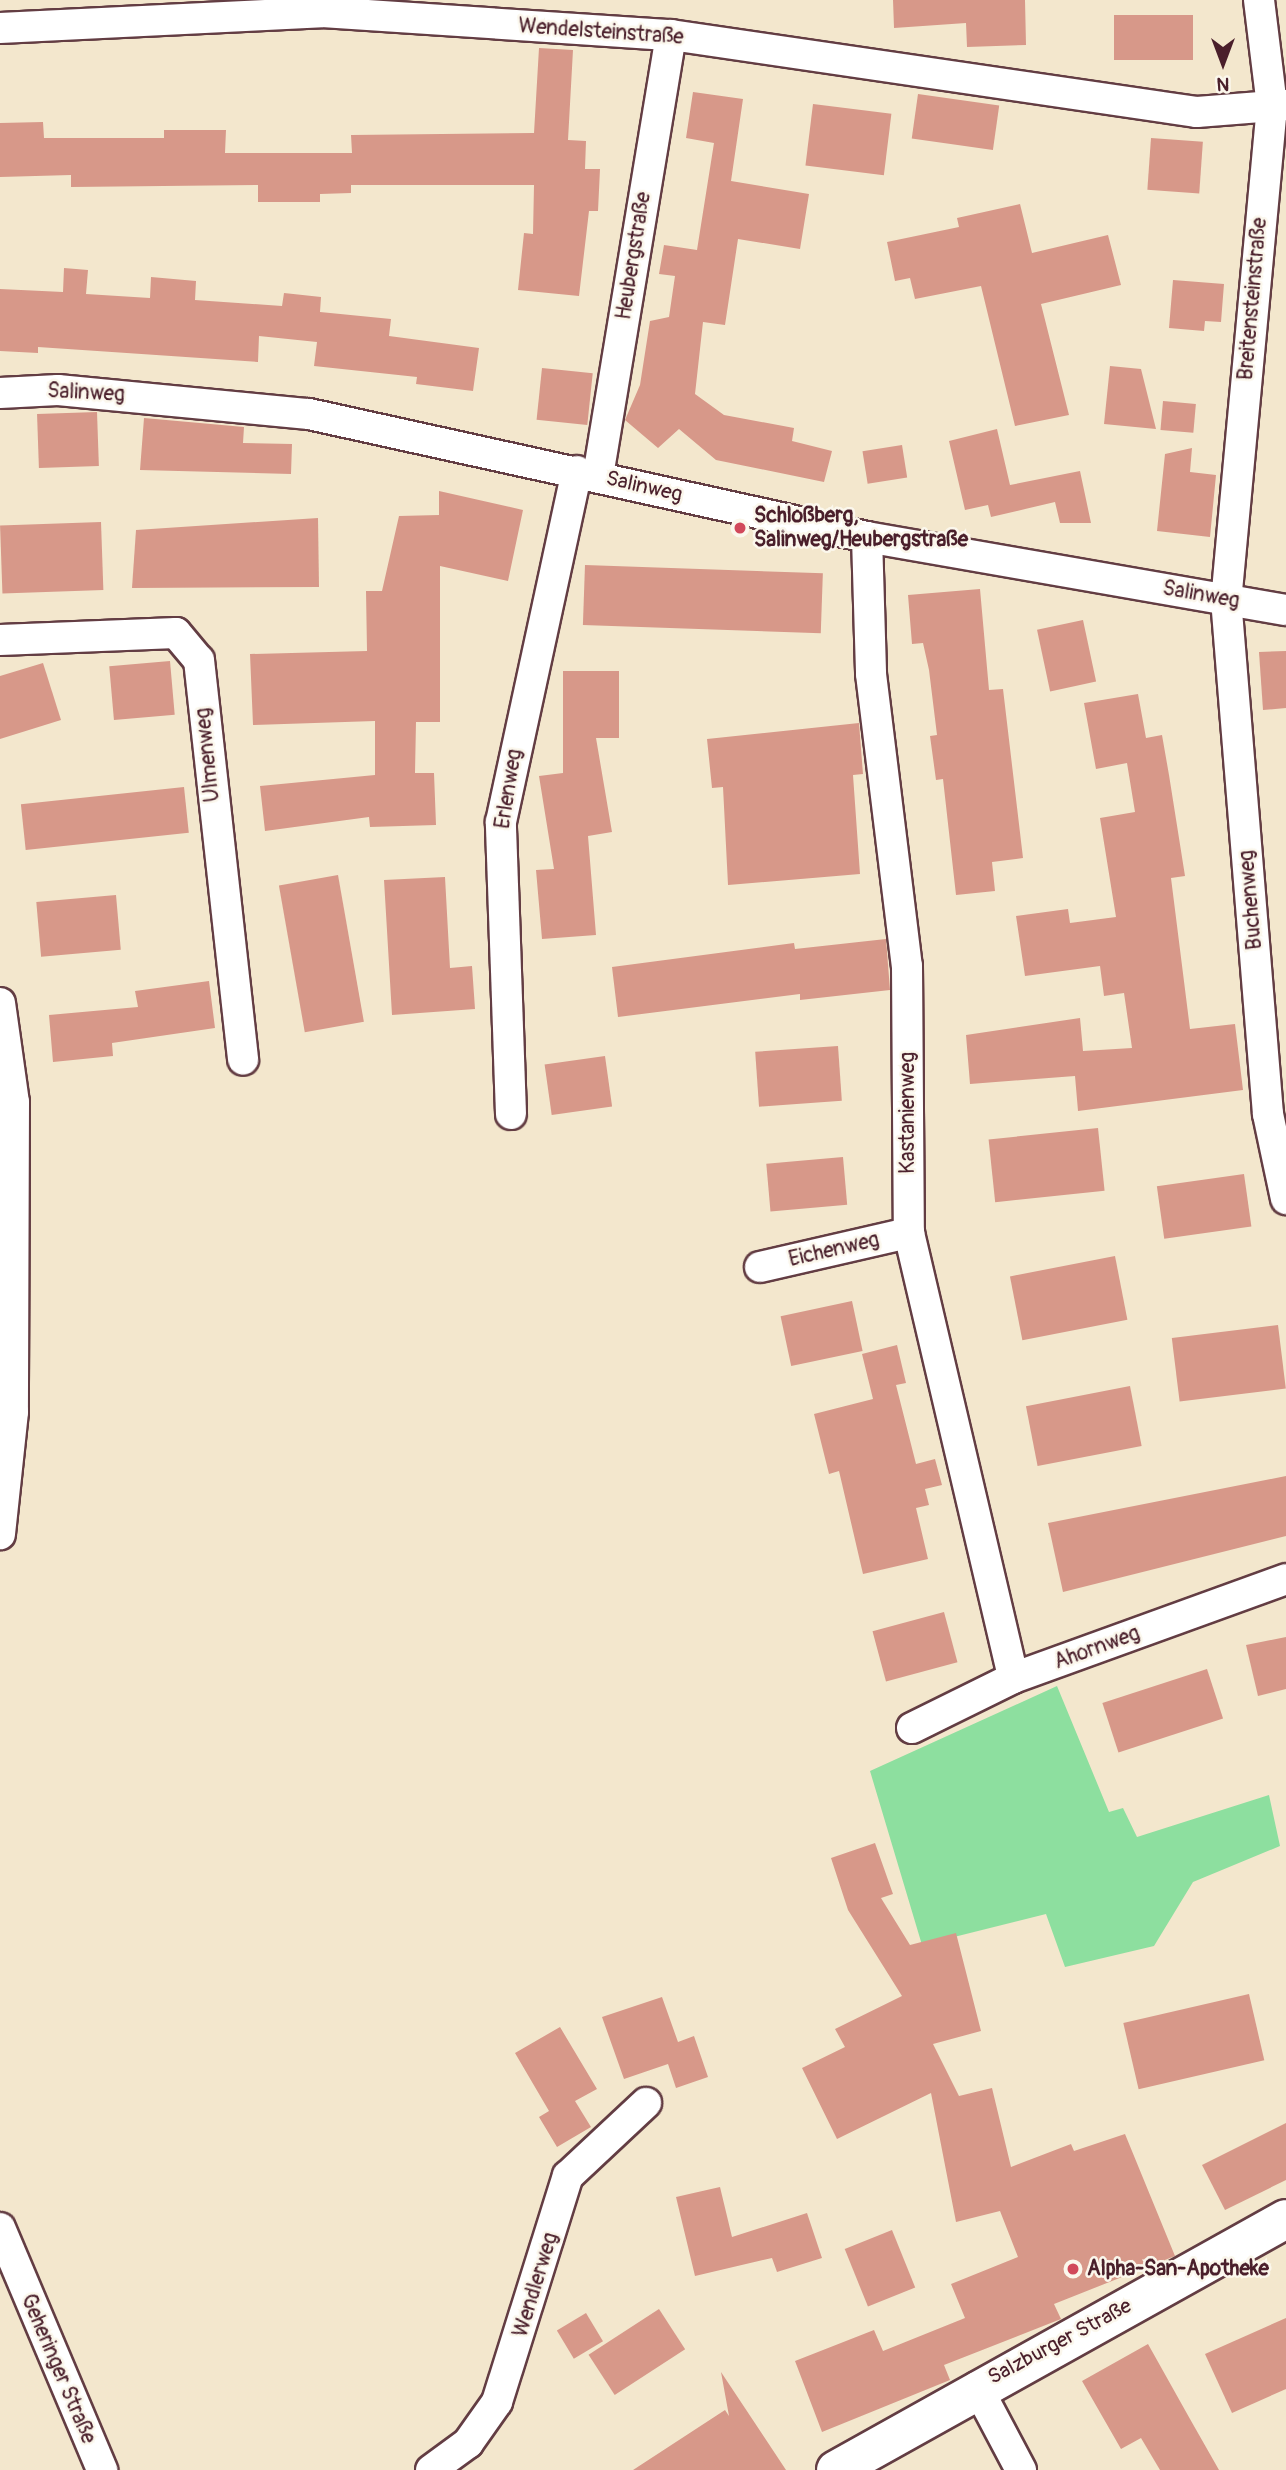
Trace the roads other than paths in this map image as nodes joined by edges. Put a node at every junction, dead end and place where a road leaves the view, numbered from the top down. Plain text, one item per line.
1 (1259, 0) edge
2 (0, 29) edge
3 (671, 36) junction
4 (1279, 105) edge
5 (0, 393) edge
6 (588, 473) junction
7 (867, 537) junction
8 (1226, 599) junction
9 (1286, 610) edge
10 (0, 640) edge
11 (0, 1003) edge
12 (243, 1060) dead end
13 (511, 1114) dead end
14 (1286, 1199) edge
15 (909, 1233) junction
16 (760, 1267) dead end
17 (0, 1534) edge
18 (1286, 1579) edge
19 (1013, 1678) junction
20 (912, 1728) dead end
21 (646, 2103) dead end
22 (1286, 2219) edge
23 (0, 2228) edge
24 (976, 2387) junction
25 (102, 2470) edge
26 (431, 2470) edge
27 (836, 2470) edge
28 (1021, 2470) edge

1 - 4 street, Breitensteinstraße
2 - 3 street, Wendelsteinstraße
3 - 4 street, Wendelsteinstraße
3 - 6 street, Heubergstraße
4 - 8 street, Breitensteinstraße
5 - 6 street, Salinweg
6 - 7 street, Salinweg
6 - 13 street, Erlenweg
7 - 8 street, Salinweg
7 - 15 street, Kastanienweg
8 - 9 street, Salinweg
8 - 14 street, Buchenweg
10 - 12 street, Ulmenweg
11 - 17 street
15 - 16 street, Eichenweg
15 - 19 street, Kastanienweg
18 - 19 street, Ahornweg
19 - 20 street, Ahornweg
21 - 26 street, Wendlerweg
22 - 24 main road, Salzburger Straße
23 - 25 street, Geheringer Straße
24 - 27 main road, Salzburger Straße
24 - 28 street

